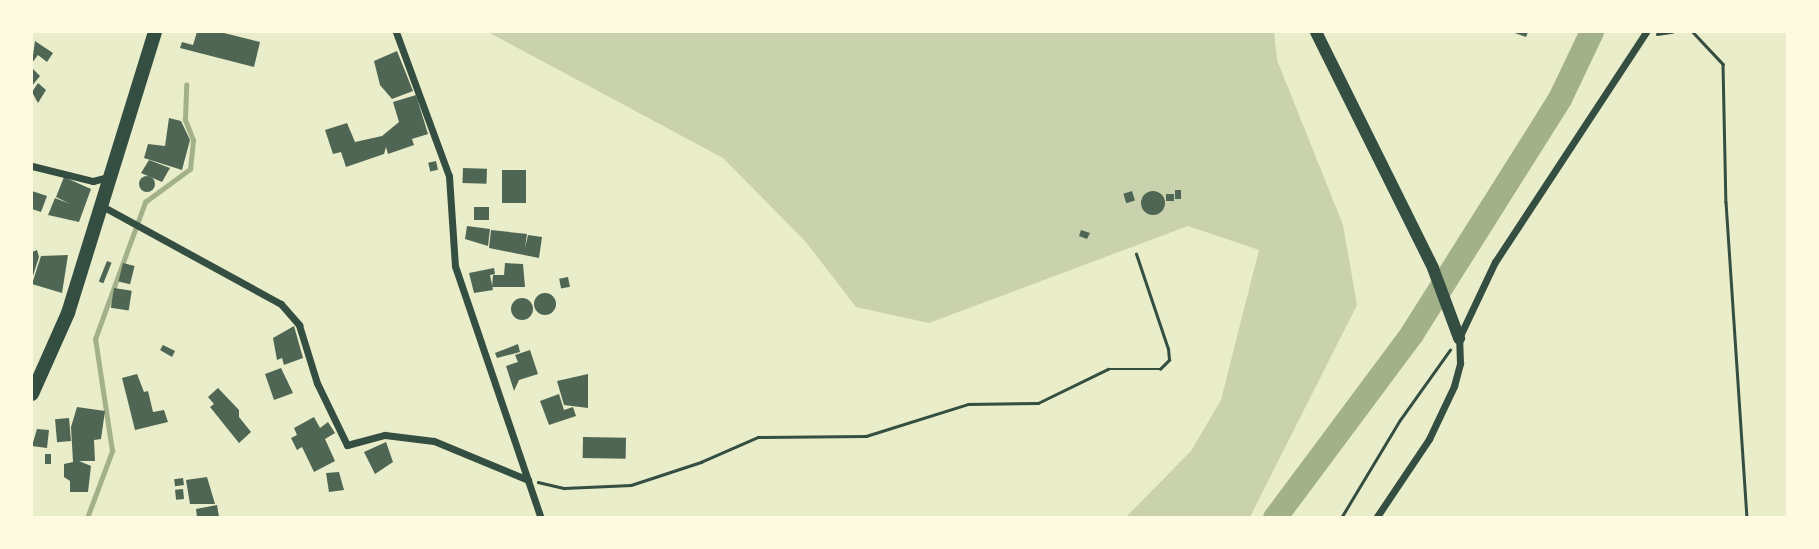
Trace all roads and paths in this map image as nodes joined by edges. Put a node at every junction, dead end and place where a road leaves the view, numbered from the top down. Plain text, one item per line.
1 (155, 32) edge
2 (396, 32) edge
3 (1316, 32) edge
4 (1672, 32) edge
5 (1693, 32) edge
6 (1646, 34) edge
7 (32, 166) edge
8 (108, 177) junction
9 (100, 205) junction
10 (1136, 254) dead end
11 (1459, 338) junction
12 (32, 394) edge
13 (528, 480) junction
14 (541, 517) edge
15 (1341, 517) edge
16 (1376, 517) edge
17 (1747, 517) edge

1 - 8 highway
2 - 13 street
3 - 11 main road
4 - 6 path
5 - 17 path
6 - 11 street
7 - 8 street
8 - 9 highway
9 - 12 highway
9 - 13 street
10 - 13 path
11 - 15 path
11 - 16 street
13 - 14 street

